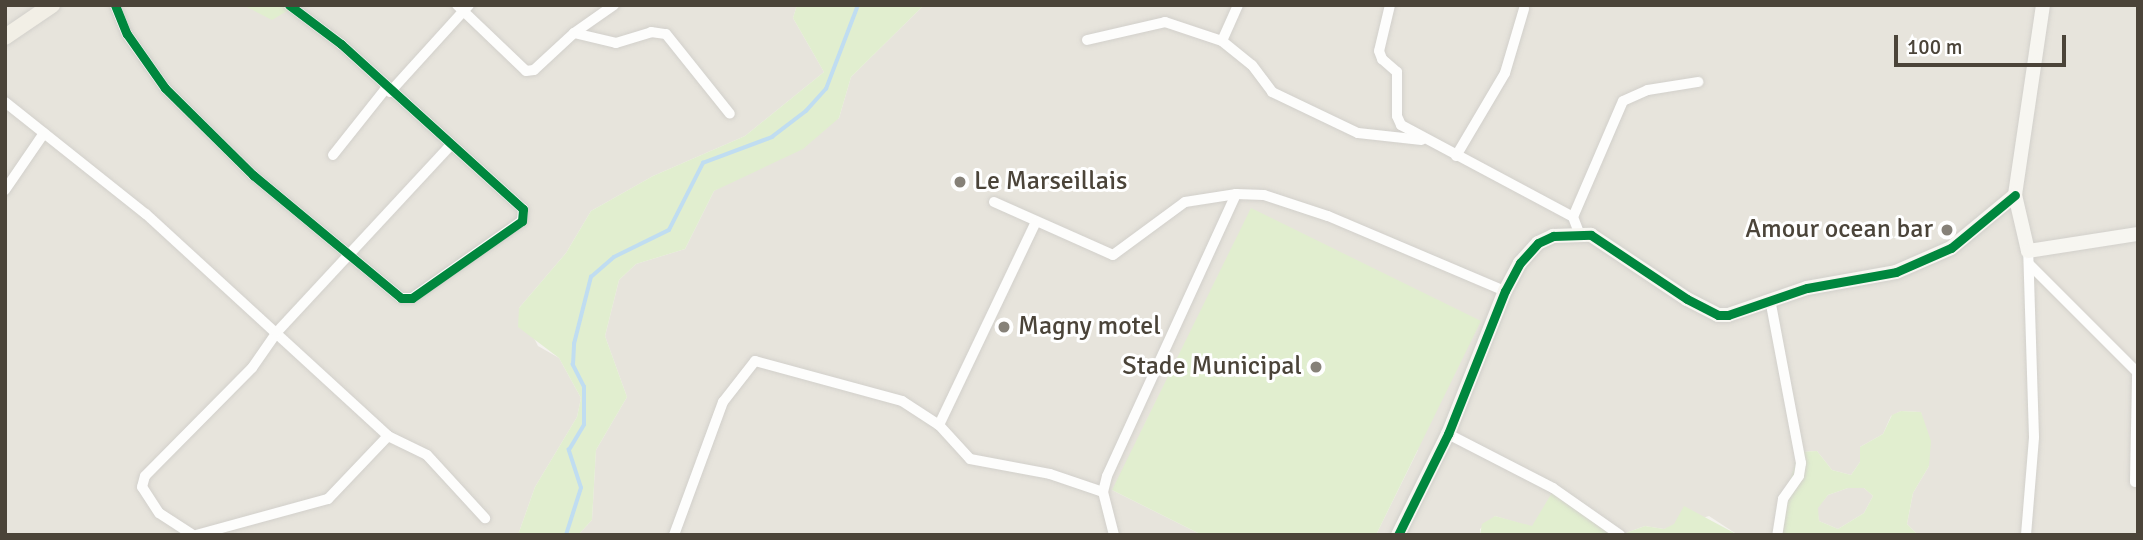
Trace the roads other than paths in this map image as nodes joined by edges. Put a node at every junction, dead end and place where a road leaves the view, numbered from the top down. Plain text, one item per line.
1 (52, 5) edge
2 (115, 5) edge
3 (289, 5) edge
4 (614, 5) edge
5 (1238, 5) edge
6 (1390, 5) edge
7 (2043, 5) edge
8 (463, 7) edge
9 (1524, 9) dead end
10 (574, 33) junction
11 (5, 37) edge
12 (1087, 40) dead end
13 (1222, 41) junction
14 (1698, 82) dead end
15 (388, 89) junction
16 (5, 102) edge
17 (730, 114) dead end
18 (44, 133) junction
19 (1422, 139) junction
20 (450, 146) junction
21 (333, 155) dead end
22 (1456, 156) junction
23 (5, 190) edge
24 (1236, 194) junction
25 (2015, 195) junction
26 (994, 202) dead end
27 (1573, 217) junction
28 (1036, 222) junction
29 (1579, 233) junction
30 (2138, 234) edge
31 (351, 258) junction
32 (2029, 258) junction
33 (1505, 291) junction
34 (1770, 299) junction
35 (277, 332) junction
36 (2138, 373) edge
37 (939, 425) junction
38 (1448, 434) junction
39 (388, 436) junction
40 (2135, 482) dead end
41 (1103, 492) junction
42 (485, 518) dead end
43 (195, 535) edge
44 (674, 535) edge
45 (1114, 535) edge
46 (1398, 535) edge
47 (1620, 535) edge
48 (1777, 535) edge
49 (2026, 535) edge

1 - 11 main road
2 - 31 street
3 - 15 street
4 - 10 street
5 - 13 street
6 - 19 street
7 - 25 street
8 - 10 street
8 - 15 street
9 - 22 street
10 - 17 street
12 - 13 street
13 - 19 street
14 - 27 street
15 - 20 street
15 - 21 street
16 - 18 street
18 - 23 street
18 - 35 street
19 - 22 street
20 - 31 street
20 - 31 street
22 - 27 street
24 - 28 street
24 - 33 street
24 - 41 street
25 - 32 street
25 - 34 street
26 - 28 street
27 - 29 street
28 - 37 street
29 - 33 street
29 - 34 street
30 - 32 street
31 - 35 street
32 - 36 street
32 - 49 street
33 - 38 street
34 - 48 street
35 - 39 street
35 - 43 street
36 - 40 street
37 - 41 street
37 - 44 street
38 - 46 street
38 - 47 street
39 - 42 street
39 - 43 street
41 - 45 street

